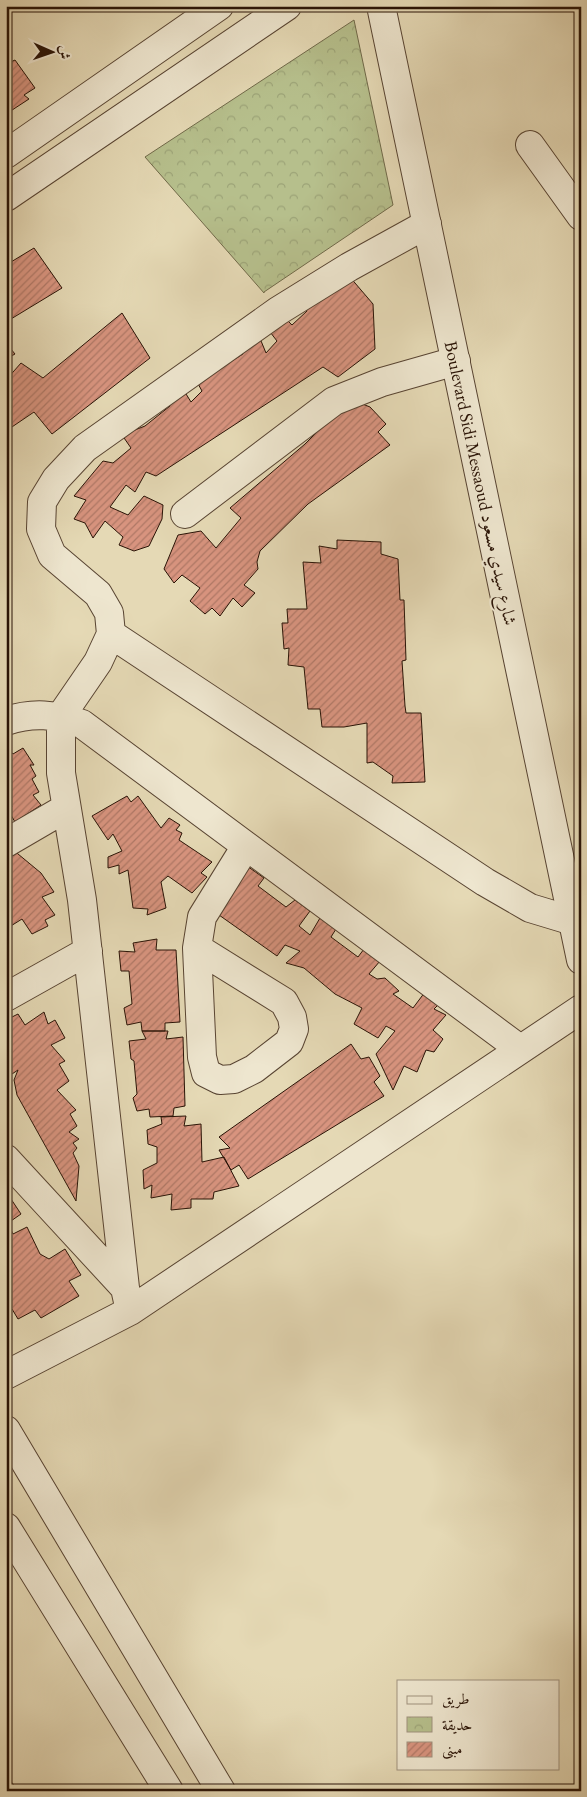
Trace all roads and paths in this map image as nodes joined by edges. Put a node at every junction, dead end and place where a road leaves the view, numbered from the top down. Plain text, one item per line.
1 (219, 6) edge
2 (287, 6) edge
3 (381, 6) edge
4 (530, 145) dead end
5 (6, 154) edge
6 (6, 197) edge
7 (581, 216) edge
8 (427, 224) junction
9 (456, 361) junction
10 (186, 514) dead end
11 (111, 634) junction
12 (61, 716) junction
13 (6, 721) edge
14 (66, 808) junction
15 (6, 844) edge
16 (246, 846) junction
17 (573, 921) junction
18 (197, 948) junction
19 (88, 951) junction
20 (581, 960) edge
21 (6, 997) edge
22 (581, 1008) edge
23 (520, 1049) junction
24 (6, 1159) edge
25 (127, 1300) junction
26 (6, 1375) edge
27 (6, 1430) edge
28 (6, 1527) edge
29 (6, 1788) edge
30 (8, 1791) edge
31 (169, 1791) edge
32 (221, 1791) edge

1 - 5 street
2 - 6 street
3 - 8 street, Boulevard Sidi Messaoud شارع سيدي مسعود
4 - 7 street
8 - 9 street, Boulevard Sidi Messaoud شارع سيدي مسعود
8 - 11 street
9 - 10 street
9 - 17 street, Boulevard Sidi Messaoud شارع سيدي مسعود
11 - 12 street
11 - 17 street
12 - 13 street
12 - 14 street
12 - 16 street
14 - 15 street
14 - 19 street
16 - 18 street
16 - 23 street
17 - 20 street, Boulevard Sidi Messaoud شارع سيدي مسعود
18 - 18 street
19 - 21 street
19 - 25 street
22 - 23 street
23 - 25 street
24 - 25 street
25 - 26 street
27 - 32 street
28 - 31 street
29 - 30 lane

